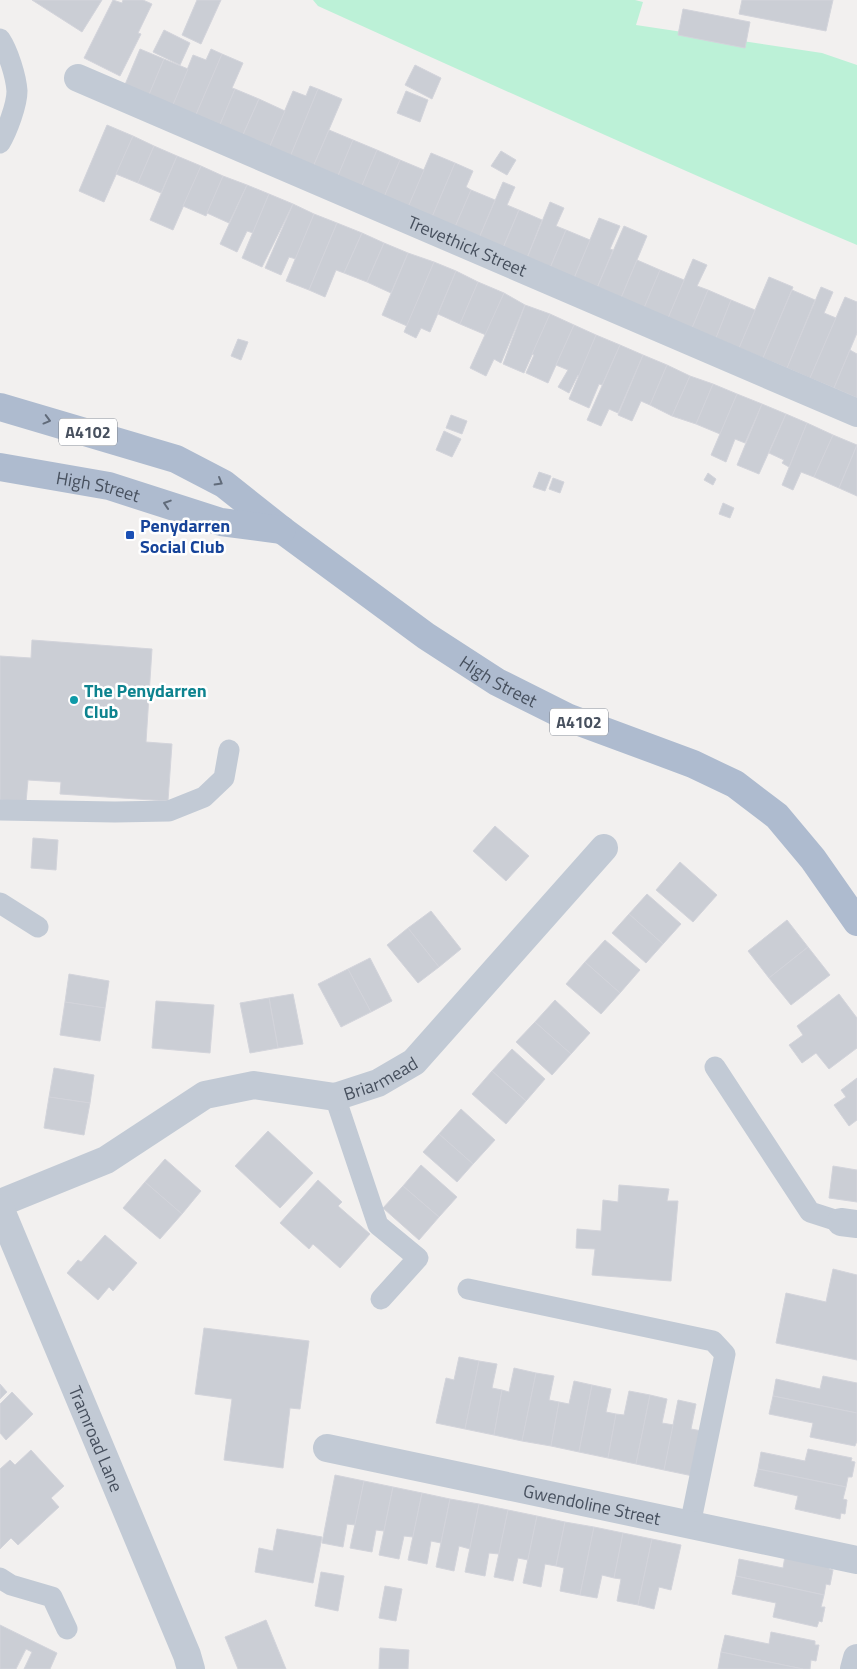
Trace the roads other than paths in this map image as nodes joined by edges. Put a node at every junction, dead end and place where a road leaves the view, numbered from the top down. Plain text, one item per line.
1 (0, 39) edge
2 (78, 78) dead end
3 (0, 143) edge
4 (0, 407) edge
5 (857, 413) edge
6 (0, 467) edge
7 (282, 530) junction
8 (229, 750) dead end
9 (0, 810) edge
10 (604, 848) dead end
11 (0, 904) edge
12 (857, 922) edge
13 (38, 927) dead end
14 (715, 1067) dead end
15 (335, 1097) junction
16 (0, 1203) edge
17 (0, 1208) edge
18 (849, 1223) edge
19 (468, 1289) dead end
20 (381, 1299) dead end
21 (327, 1448) dead end
22 (690, 1524) junction
23 (857, 1560) edge
24 (0, 1578) edge
25 (67, 1629) dead end
26 (857, 1658) edge
27 (191, 1669) edge
28 (854, 1669) edge

1 - 3 lane
2 - 5 street, Trevethick Street
4 -> 7 main road, High Street / A4102
7 -> 6 main road, High Street / A4102
7 - 12 main road, High Street / A4102
8 - 9 lane
10 - 15 street, Briarmead
11 - 13 lane
14 - 18 lane
15 - 16 street, Briarmead
15 - 20 lane
17 - 27 street, Tramroad Lane
19 - 22 lane
21 - 22 street, Gwendoline Street
22 - 23 street, Gwendoline Street
24 - 25 lane
26 - 28 street

